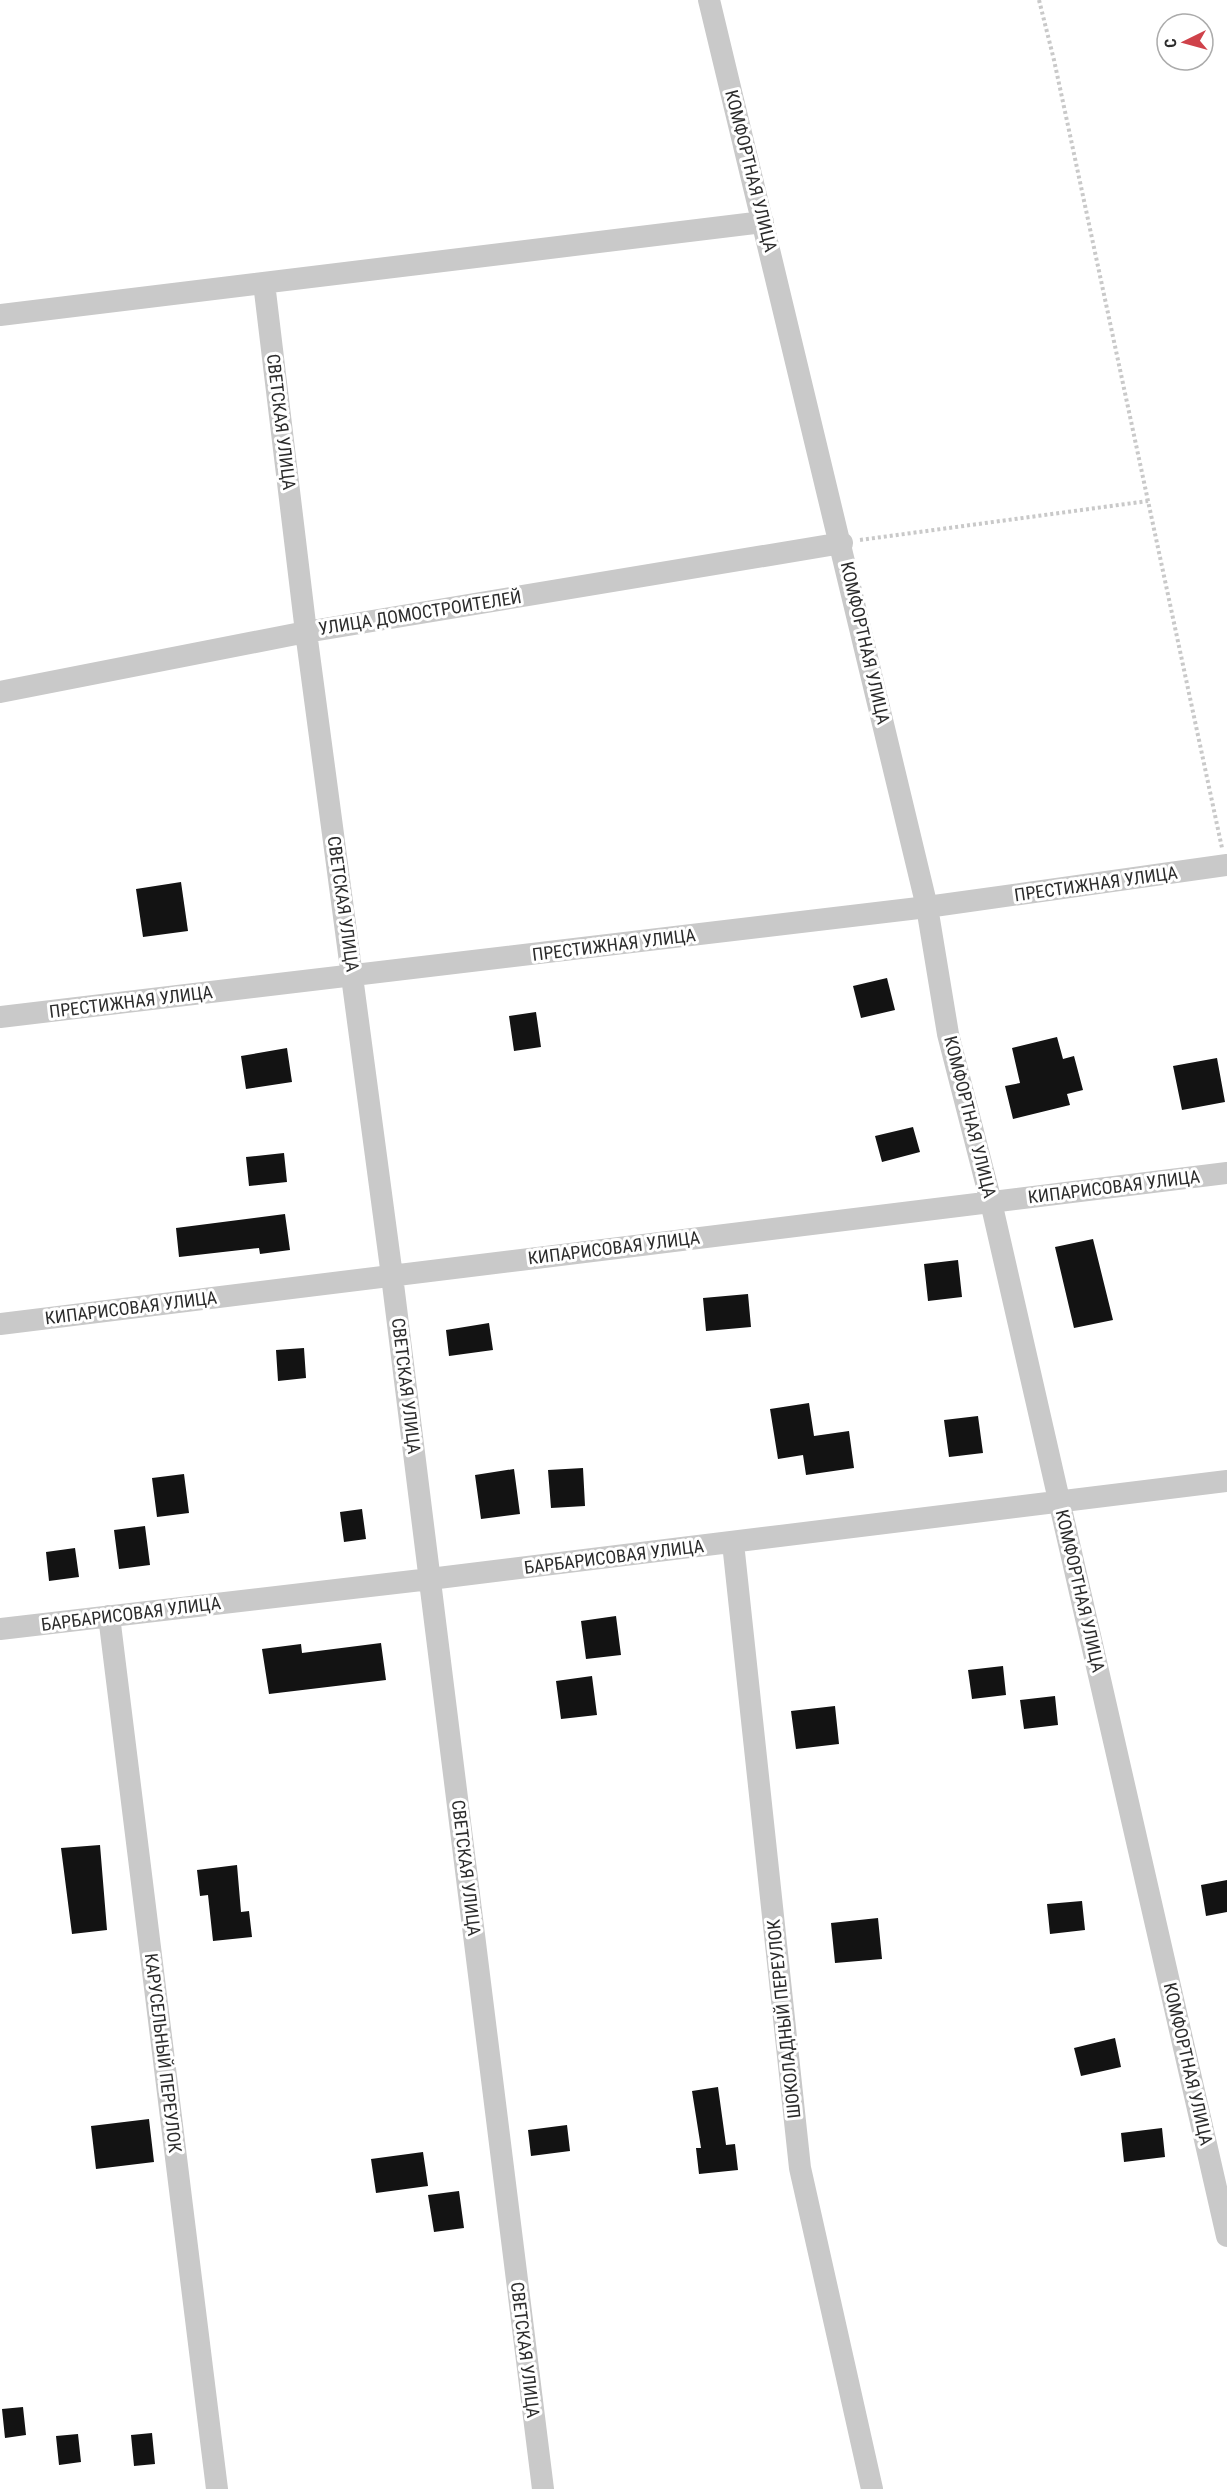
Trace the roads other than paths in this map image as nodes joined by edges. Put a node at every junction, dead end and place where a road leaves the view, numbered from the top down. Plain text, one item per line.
1 (710, 0) edge
2 (763, 222) junction
3 (264, 283) junction
4 (0, 315) edge
5 (842, 543) junction
6 (306, 632) junction
7 (0, 692) edge
8 (1227, 868) edge
9 (927, 907) junction
10 (352, 976) junction
11 (0, 1017) edge
12 (1227, 1173) edge
13 (991, 1202) junction
14 (392, 1275) junction
15 (0, 1324) edge
16 (1227, 1481) edge
17 (1060, 1503) junction
18 (733, 1543) junction
19 (430, 1580) junction
20 (109, 1616) junction
21 (0, 1629) edge
22 (1227, 2236) edge
23 (217, 2489) edge
24 (543, 2489) edge
25 (872, 2489) edge

1 - 2 street, КОМФОРТНАЯ УЛИЦА
2 - 3 street
2 - 5 street, КОМФОРТНАЯ УЛИЦА
3 - 4 street
3 - 6 street, СВЕТСКАЯ УЛИЦА
5 - 6 street, УЛИЦА ДОМОСТРОИТЕЛЕЙ
5 - 9 street, КОМФОРТНАЯ УЛИЦА
6 - 7 street, УЛИЦА ДОМОСТРОИТЕЛЕЙ
6 - 10 street, СВЕТСКАЯ УЛИЦА
8 - 9 street, ПРЕСТИЖНАЯ УЛИЦА
9 - 10 street, ПРЕСТИЖНАЯ УЛИЦА
9 - 13 street, КОМФОРТНАЯ УЛИЦА
10 - 11 street, ПРЕСТИЖНАЯ УЛИЦА
10 - 14 street, СВЕТСКАЯ УЛИЦА
12 - 13 street, КИПАРИСОВАЯ УЛИЦА
13 - 14 street, КИПАРИСОВАЯ УЛИЦА
13 - 17 street, КОМФОРТНАЯ УЛИЦА
14 - 15 street, КИПАРИСОВАЯ УЛИЦА
14 - 19 street, СВЕТСКАЯ УЛИЦА
16 - 17 street, БАРБАРИСОВАЯ УЛИЦА
17 - 18 street, БАРБАРИСОВАЯ УЛИЦА
17 - 22 street, КОМФОРТНАЯ УЛИЦА
18 - 19 street, БАРБАРИСОВАЯ УЛИЦА
18 - 25 street, ШОКОЛАДНЫЙ ПЕРЕУЛОК
19 - 20 street, БАРБАРИСОВАЯ УЛИЦА
19 - 24 street, СВЕТСКАЯ УЛИЦА
20 - 21 street, БАРБАРИСОВАЯ УЛИЦА
20 - 23 street, КАРУСЕЛЬНЫЙ ПЕРЕУЛОК

